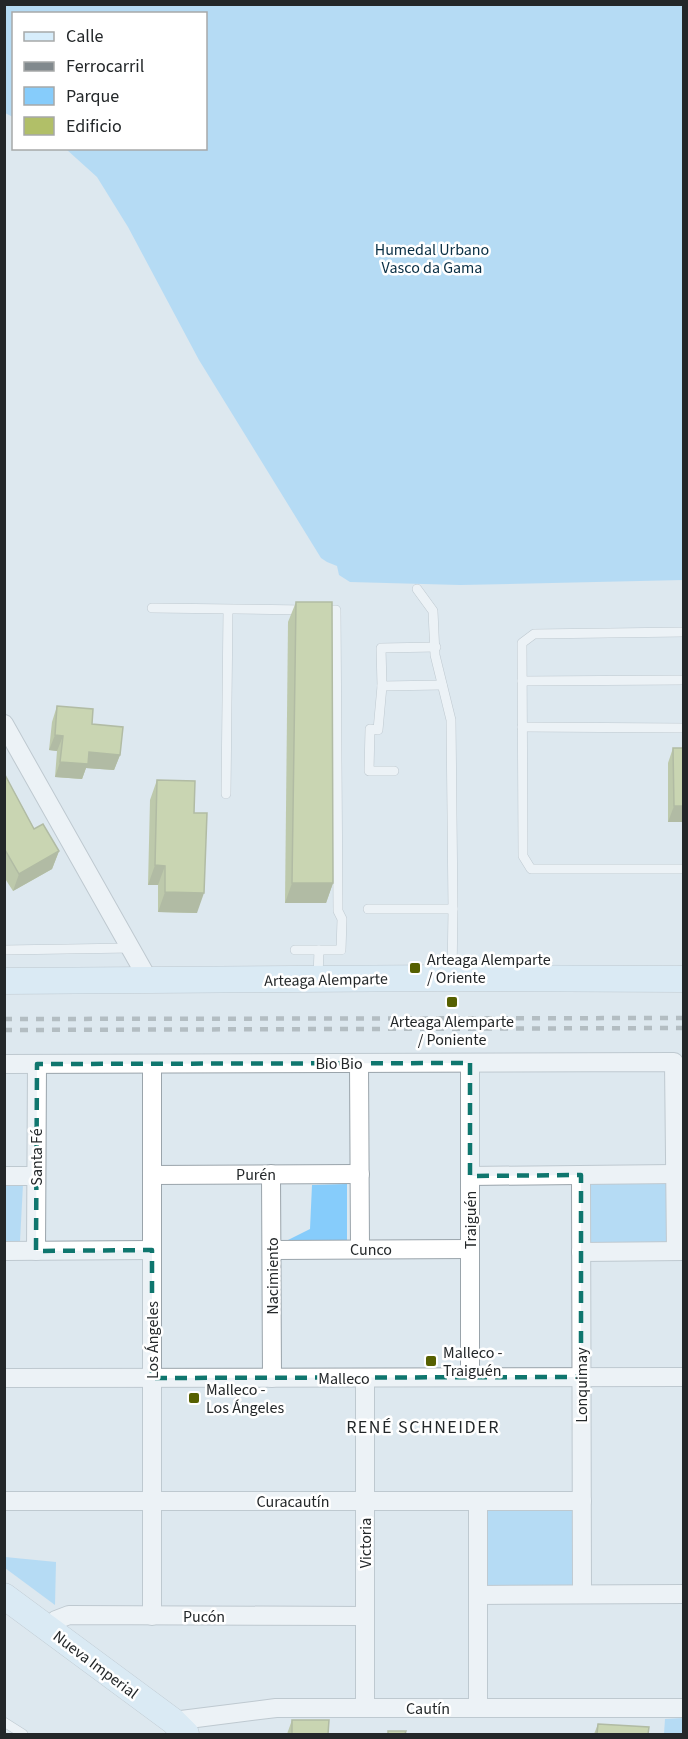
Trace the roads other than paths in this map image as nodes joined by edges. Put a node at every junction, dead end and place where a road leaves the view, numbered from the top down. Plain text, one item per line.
1 (417, 589) dead end
2 (152, 608) dead end
3 (228, 610) junction
4 (684, 632) edge
5 (436, 647) junction
6 (684, 680) edge
7 (522, 681) junction
8 (442, 685) junction
9 (382, 686) junction
10 (4, 724) edge
11 (522, 727) junction
12 (684, 728) edge
13 (394, 771) dead end
14 (226, 794) dead end
15 (684, 869) edge
16 (368, 909) dead end
17 (453, 909) junction
18 (130, 948) junction
19 (4, 950) edge
20 (295, 950) dead end
21 (319, 950) junction
22 (452, 978) junction
23 (318, 979) junction
24 (684, 979) edge
25 (4, 981) edge
26 (149, 981) junction
27 (359, 1063) junction
28 (470, 1063) junction
29 (4, 1064) edge
30 (37, 1064) junction
31 (152, 1064) junction
32 (271, 1174) junction
33 (360, 1174) junction
34 (675, 1174) junction
35 (152, 1175) junction
36 (581, 1175) junction
37 (4, 1176) edge
38 (36, 1176) junction
39 (470, 1176) junction
40 (360, 1249) junction
41 (470, 1249) junction
42 (152, 1250) junction
43 (272, 1250) junction
44 (4, 1251) edge
45 (36, 1251) junction
46 (680, 1251) edge
47 (581, 1252) junction
48 (470, 1377) junction
49 (581, 1377) junction
50 (684, 1377) edge
51 (4, 1378) edge
52 (152, 1378) junction
53 (272, 1378) junction
54 (365, 1378) junction
55 (4, 1501) edge
56 (152, 1501) junction
57 (478, 1501) junction
58 (365, 1502) junction
59 (582, 1502) junction
60 (582, 1594) junction
61 (684, 1594) edge
62 (478, 1595) junction
63 (4, 1596) edge
64 (152, 1616) junction
65 (365, 1616) junction
66 (48, 1628) junction
67 (365, 1708) junction
68 (478, 1708) junction
69 (684, 1708) edge
70 (4, 1722) edge
71 (180, 1728) edge
72 (23, 1734) edge

1 - 5 lane
2 - 3 lane
3 - 14 lane
3 - 21 lane
4 - 7 lane
5 - 8 lane
5 - 9 lane
6 - 7 lane
7 - 11 lane
8 - 9 lane
8 - 17 lane
9 - 13 lane
10 - 18 street
11 - 12 lane
11 - 15 lane
16 - 17 lane
17 - 22 lane
18 - 19 lane
18 - 26 street
20 - 21 lane
21 - 23 lane
22 - 23 main road, Arteaga Alemparte
22 - 24 main road, Arteaga Alemparte
23 - 26 main road, Arteaga Alemparte
25 - 26 main road, Arteaga Alemparte
27 - 28 street, Bio Bio
27 - 31 street, Bio Bio
27 - 33 street
28 - 34 street, Bio Bio
28 - 39 street, Traiguén
29 - 30 street, Bio Bio
30 - 31 street, Bio Bio
30 - 38 street, Santa Fé
31 - 35 street, Los Ángeles
32 - 33 street, Purén
32 - 35 street, Purén
32 - 43 street, Nacimiento
33 - 40 street
34 - 36 street
34 - 46 street
35 - 42 street, Los Ángeles
36 - 39 street
36 - 47 street, Lonquimay
37 - 38 street
38 - 45 street, Santa Fé
39 - 41 street, Traiguén
40 - 41 street, Cunco
40 - 43 street, Cunco
41 - 48 street, Traiguén
42 - 45 street
42 - 52 street, Los Ángeles
43 - 53 street, Nacimiento
44 - 45 street
46 - 47 street
47 - 49 street, Lonquimay
48 - 49 street, Malleco
48 - 54 street, Malleco
49 - 50 street, Malleco
49 - 59 street, Lonquimay
51 - 52 street, Malleco
52 - 53 street, Malleco
52 - 56 street, Los Ángeles
53 - 54 street, Malleco
54 - 58 street, Victoria
55 - 56 street, Curacautín
56 - 58 street, Curacautín
56 - 64 street, Los Ángeles
57 - 58 street, Curacautín
57 - 59 street, Curacautín
57 - 62 street
58 - 65 street, Victoria
59 - 60 street, Lonquimay
60 - 61 street
60 - 62 street
62 - 68 street
63 - 66 main road, Nueva Imperial
64 - 65 street, Pucón
64 - 66 street, Pucón
65 - 67 street, Victoria
66 - 71 main road, Nueva Imperial
67 - 68 street, Cautín
67 - 71 street, Cautín
68 - 69 street, Cautín
70 - 72 lane

